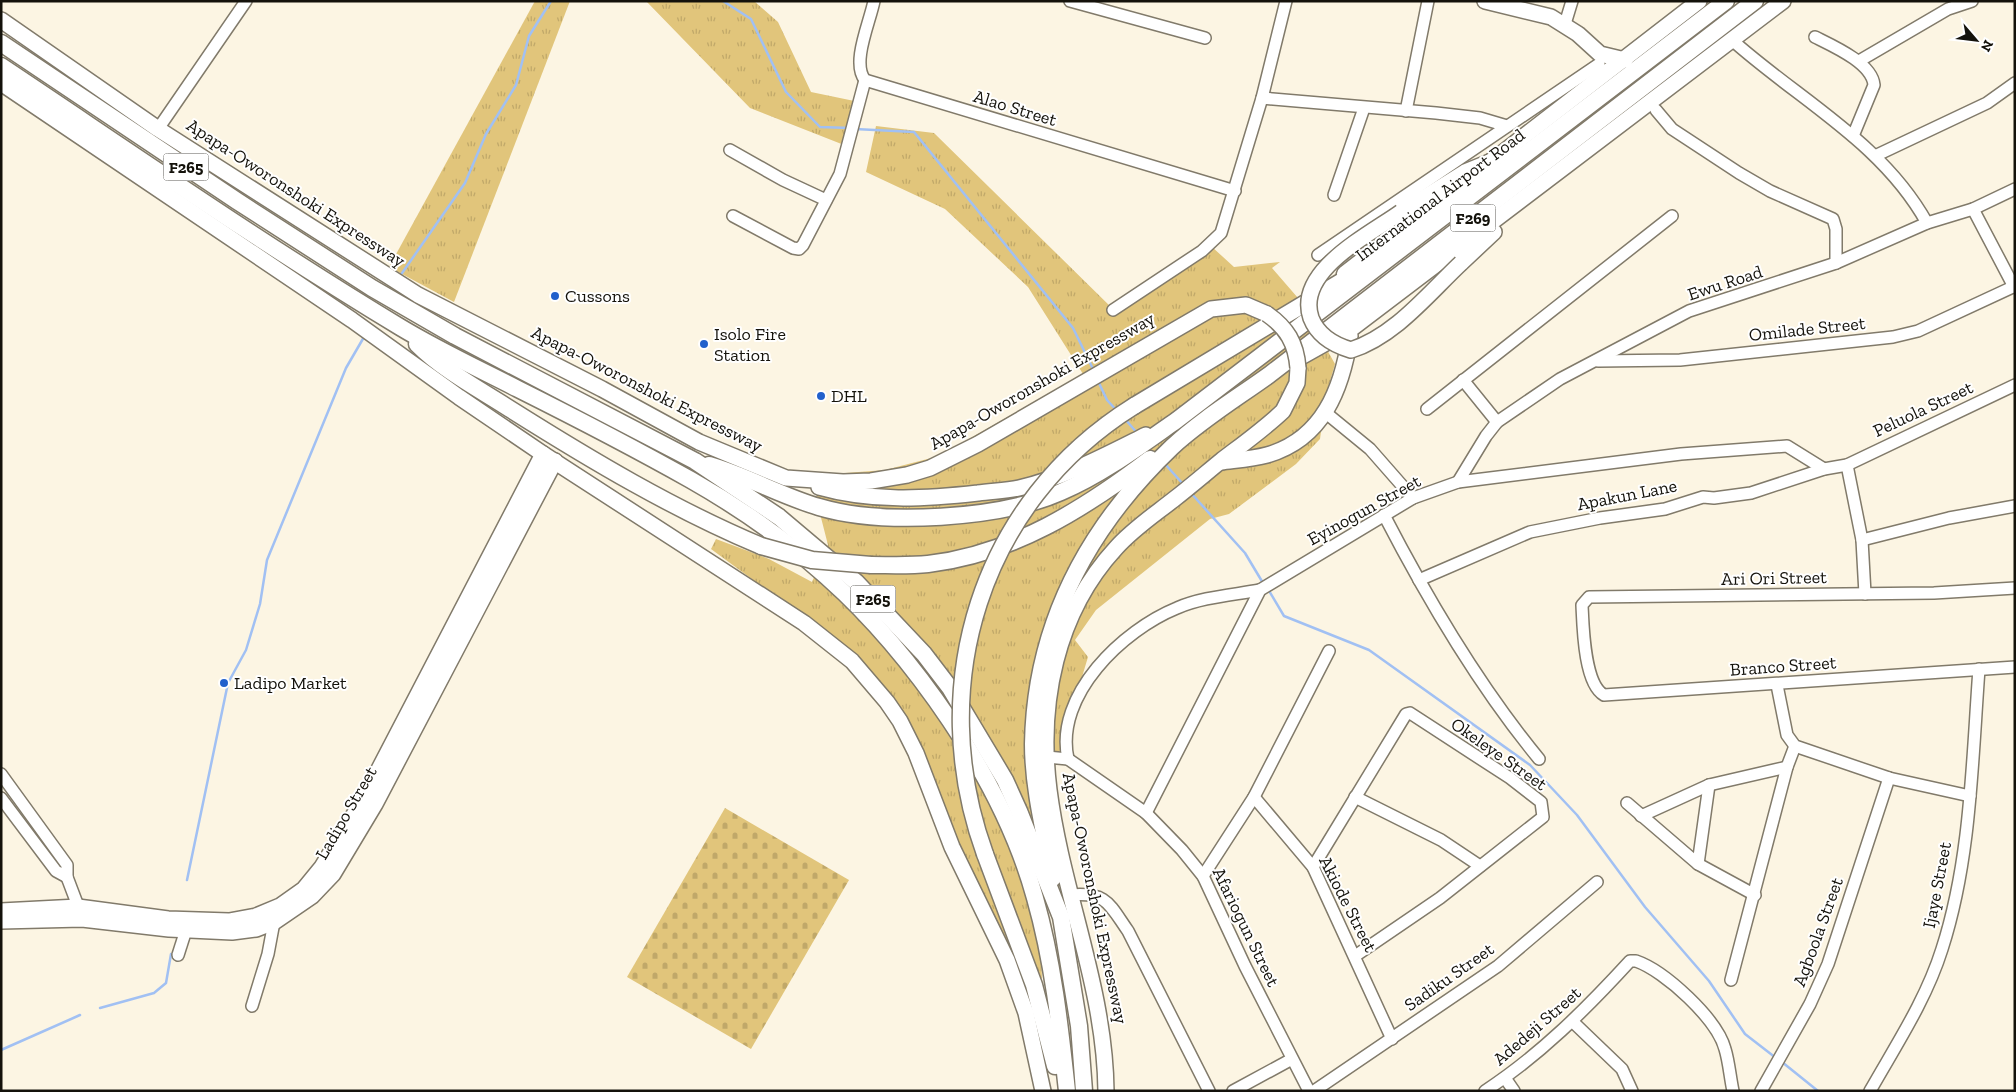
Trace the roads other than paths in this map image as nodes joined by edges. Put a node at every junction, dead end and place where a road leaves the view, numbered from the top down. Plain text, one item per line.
1 (246, 1) edge
2 (874, 1) edge
3 (1070, 1) edge
4 (1286, 1) edge
5 (1428, 1) edge
6 (1485, 1) edge
7 (1572, 1) edge
8 (1699, 1) edge
9 (1726, 1) edge
10 (1755, 1) edge
11 (1784, 1) edge
12 (1972, 1) edge
13 (1, 20) edge
14 (1565, 24) junction
15 (1816, 36) dead end
16 (1205, 38) dead end
17 (1732, 40) junction
18 (1, 42) edge
19 (1625, 60) junction
20 (1859, 61) junction
21 (1, 66) edge
22 (1600, 66) junction
23 (865, 80) junction
24 (1, 83) edge
25 (2015, 83) edge
26 (1262, 98) junction
27 (1364, 108) junction
28 (1656, 110) dead end
29 (1406, 111) junction
30 (1507, 126) junction
31 (158, 129) junction
32 (1853, 136) junction
33 (730, 150) dead end
34 (1877, 156) junction
35 (1492, 161) junction
36 (1546, 182) junction
37 (2015, 189) edge
38 (1235, 191) junction
39 (1334, 195) dead end
40 (826, 200) junction
41 (1463, 202) junction
42 (1973, 209) junction
43 (733, 216) dead end
44 (1672, 216) dead end
45 (1927, 223) junction
46 (1418, 238) junction
47 (1318, 255) dead end
48 (1836, 264) junction
49 (2014, 287) edge
50 (1316, 295) junction
51 (1113, 310) dead end
52 (401, 328) junction
53 (1351, 329) junction
54 (1594, 361) junction
55 (1269, 375) junction
56 (1463, 380) junction
57 (2015, 385) edge
58 (1428, 409) dead end
59 (1326, 413) junction
60 (1498, 422) junction
61 (1166, 438) junction
62 (1142, 455) junction
63 (549, 457) junction
64 (695, 461) junction
65 (1219, 462) junction
66 (1847, 465) junction
67 (1824, 469) junction
68 (786, 478) junction
69 (1458, 482) junction
70 (1413, 498) junction
71 (2015, 506) edge
72 (1384, 515) junction
73 (1862, 540) junction
74 (1419, 580) junction
75 (2015, 588) edge
76 (1260, 590) junction
77 (1866, 594) junction
78 (1585, 650) joint
79 (1329, 651) dead end
80 (2015, 667) edge
81 (1979, 669) junction
82 (1777, 684) junction
83 (1795, 746) junction
84 (1047, 757) junction
85 (1068, 759) junction
86 (1539, 759) dead end
87 (1787, 768) junction
88 (1, 774) edge
89 (1889, 778) junction
90 (1709, 785) junction
91 (1970, 796) junction
92 (1254, 797) junction
93 (1355, 797) junction
94 (2, 799) edge
95 (1627, 803) dead end
96 (1146, 813) junction
97 (1641, 816) junction
98 (1698, 864) junction
99 (1480, 866) junction
100 (1313, 867) junction
101 (1203, 876) junction
102 (67, 877) junction
103 (1597, 882) dead end
104 (1071, 895) junction
105 (1755, 895) junction
106 (1, 911) edge
107 (80, 913) junction
108 (1060, 918) junction
109 (1, 921) edge
110 (274, 922) junction
111 (186, 930) junction
112 (178, 955) dead end
113 (1356, 956) junction
114 (1731, 980) dead end
115 (252, 1006) dead end
116 (1573, 1022) junction
117 (1392, 1038) junction
118 (1292, 1059) junction
119 (1504, 1078) junction
120 (1043, 1091) edge
121 (1060, 1091) edge
122 (1067, 1091) edge
123 (1084, 1091) edge
124 (1106, 1091) edge
125 (1209, 1091) edge
126 (1233, 1091) edge
127 (1309, 1091) edge
128 (1314, 1091) edge
129 (1485, 1091) edge
130 (1514, 1091) edge
131 (1632, 1091) edge
132 (1733, 1091) edge
133 (1761, 1091) edge
134 (1870, 1091) edge

1 - 31 street
2 - 23 street
3 - 16 street
4 - 26 street
5 - 29 street
6 - 14 main road
7 - 14 street
8 - 19 main road, International Airport Road
9 - 41 highway, International Airport Road / F269
10 - 55 highway, F269
11 - 17 main road
12 - 20 street
13 - 31 main road, Apapa-Oworonshoki Expressway
14 - 22 main road
15 - 20 street
17 - 32 street
17 - 36 main road
18 - 64 highway, F265
19 - 22 main road
19 - 22 main road, International Airport Road
20 - 32 street
21 - 52 highway, F265
22 - 30 street
22 - 35 main road, International Airport Road
23 - 38 street, Alao Street
23 - 40 street
24 - 63 main road
25 - 34 street
26 - 27 street
26 - 38 street
27 - 29 street
27 - 39 street
28 - 48 street
29 - 30 street
30 - 47 street
31 - 68 main road, Apapa-Oworonshoki Expressway
32 - 34 street
33 - 40 street
34 - 45 street
35 - 36 main road, International Airport Road, bridge
35 - 41 highway
35 - 50 highway
36 - 53 main road
37 - 42 street, Ewu Road
38 - 51 street
40 - 43 street
41 - 46 highway, International Airport Road / F269
42 - 45 street, Ewu Road
42 - 49 street
44 - 56 street
45 - 48 street, Ewu Road
46 - 50 highway
46 - 61 highway, International Airport Road / F269
48 - 54 street, Ewu Road
49 - 54 street, Omilade Street
50 - 121 highway, bridge
52 - 62 highway, bridge
52 - 122 highway, F265
53 - 55 main road
53 - 59 main road
54 - 60 street, Ewu Road
55 - 61 highway, F269
56 - 58 street
56 - 60 street
57 - 66 street, Peluola Street
59 - 65 main road
59 - 70 street
60 - 69 street, Ewu Road
61 - 62 highway
61 - 62 main road
62 - 64 highway
62 - 68 main road
62 - 108 highway
63 - 107 main road, Ladipo Street
63 - 110 main road, Ladipo Street
63 - 120 main road
64 - 108 highway, F265
65 - 68 main road, Apapa-Oworonshoki Expressway, bridge
65 - 84 main road, Apapa-Oworonshoki Expressway
66 - 67 street, Apakun Lane
66 - 73 street
67 - 69 street, Eyinogun Street
67 - 74 street, Apakun Lane
69 - 70 street, Eyinogun Street
70 - 72 street, Eyinogun Street
71 - 73 street
72 - 74 street
72 - 76 street, Eyinogun Street
73 - 77 street
74 - 86 street
75 - 77 street, Ari Ori Street
76 - 85 street
76 - 96 street
77 - 78 street, Ari Ori Street
78 - 82 street, Branco Street
79 - 92 street
80 - 81 street, Branco Street
81 - 82 street, Branco Street
81 - 91 street, Ijaye Street
82 - 83 street
83 - 87 street
83 - 89 street
84 - 85 street, Afariogun Street
84 - 104 main road, Apapa-Oworonshoki Expressway
85 - 96 street, Afariogun Street
87 - 90 street
87 - 105 street
88 - 102 street
89 - 91 street
89 - 133 street, Agboola Street
90 - 97 street
90 - 98 street
91 - 134 street, Ijaye Street
92 - 100 street, Akiode Street
92 - 101 street
93 - 99 street
93 - 99 street, Okeleye Street
93 - 100 street, Okeleye Street
94 - 102 street
95 - 97 street
96 - 101 street, Afariogun Street
97 - 98 street
98 - 105 street
99 - 113 street, Okeleye Street
100 - 113 street, Akiode Street
101 - 118 street, Afariogun Street
102 - 107 street
103 - 117 street, Sadiku Street
104 - 124 main road, Apapa-Oworonshoki Expressway
104 - 125 street
105 - 114 street
106 - 107 main road, Ladipo Street
107 - 109 main road, Ladipo Street
107 - 111 main road, Ladipo Street
108 - 123 highway, F265
110 - 111 main road, Ladipo Street
110 - 115 street
111 - 112 street
113 - 117 street, Akiode Street
116 - 119 street, Adedeji Street
116 - 131 street
116 - 132 street, Adedeji Street
117 - 128 street, Sadiku Street
118 - 126 street
118 - 127 street, Afariogun Street
119 - 129 street, Adedeji Street
119 - 130 street

